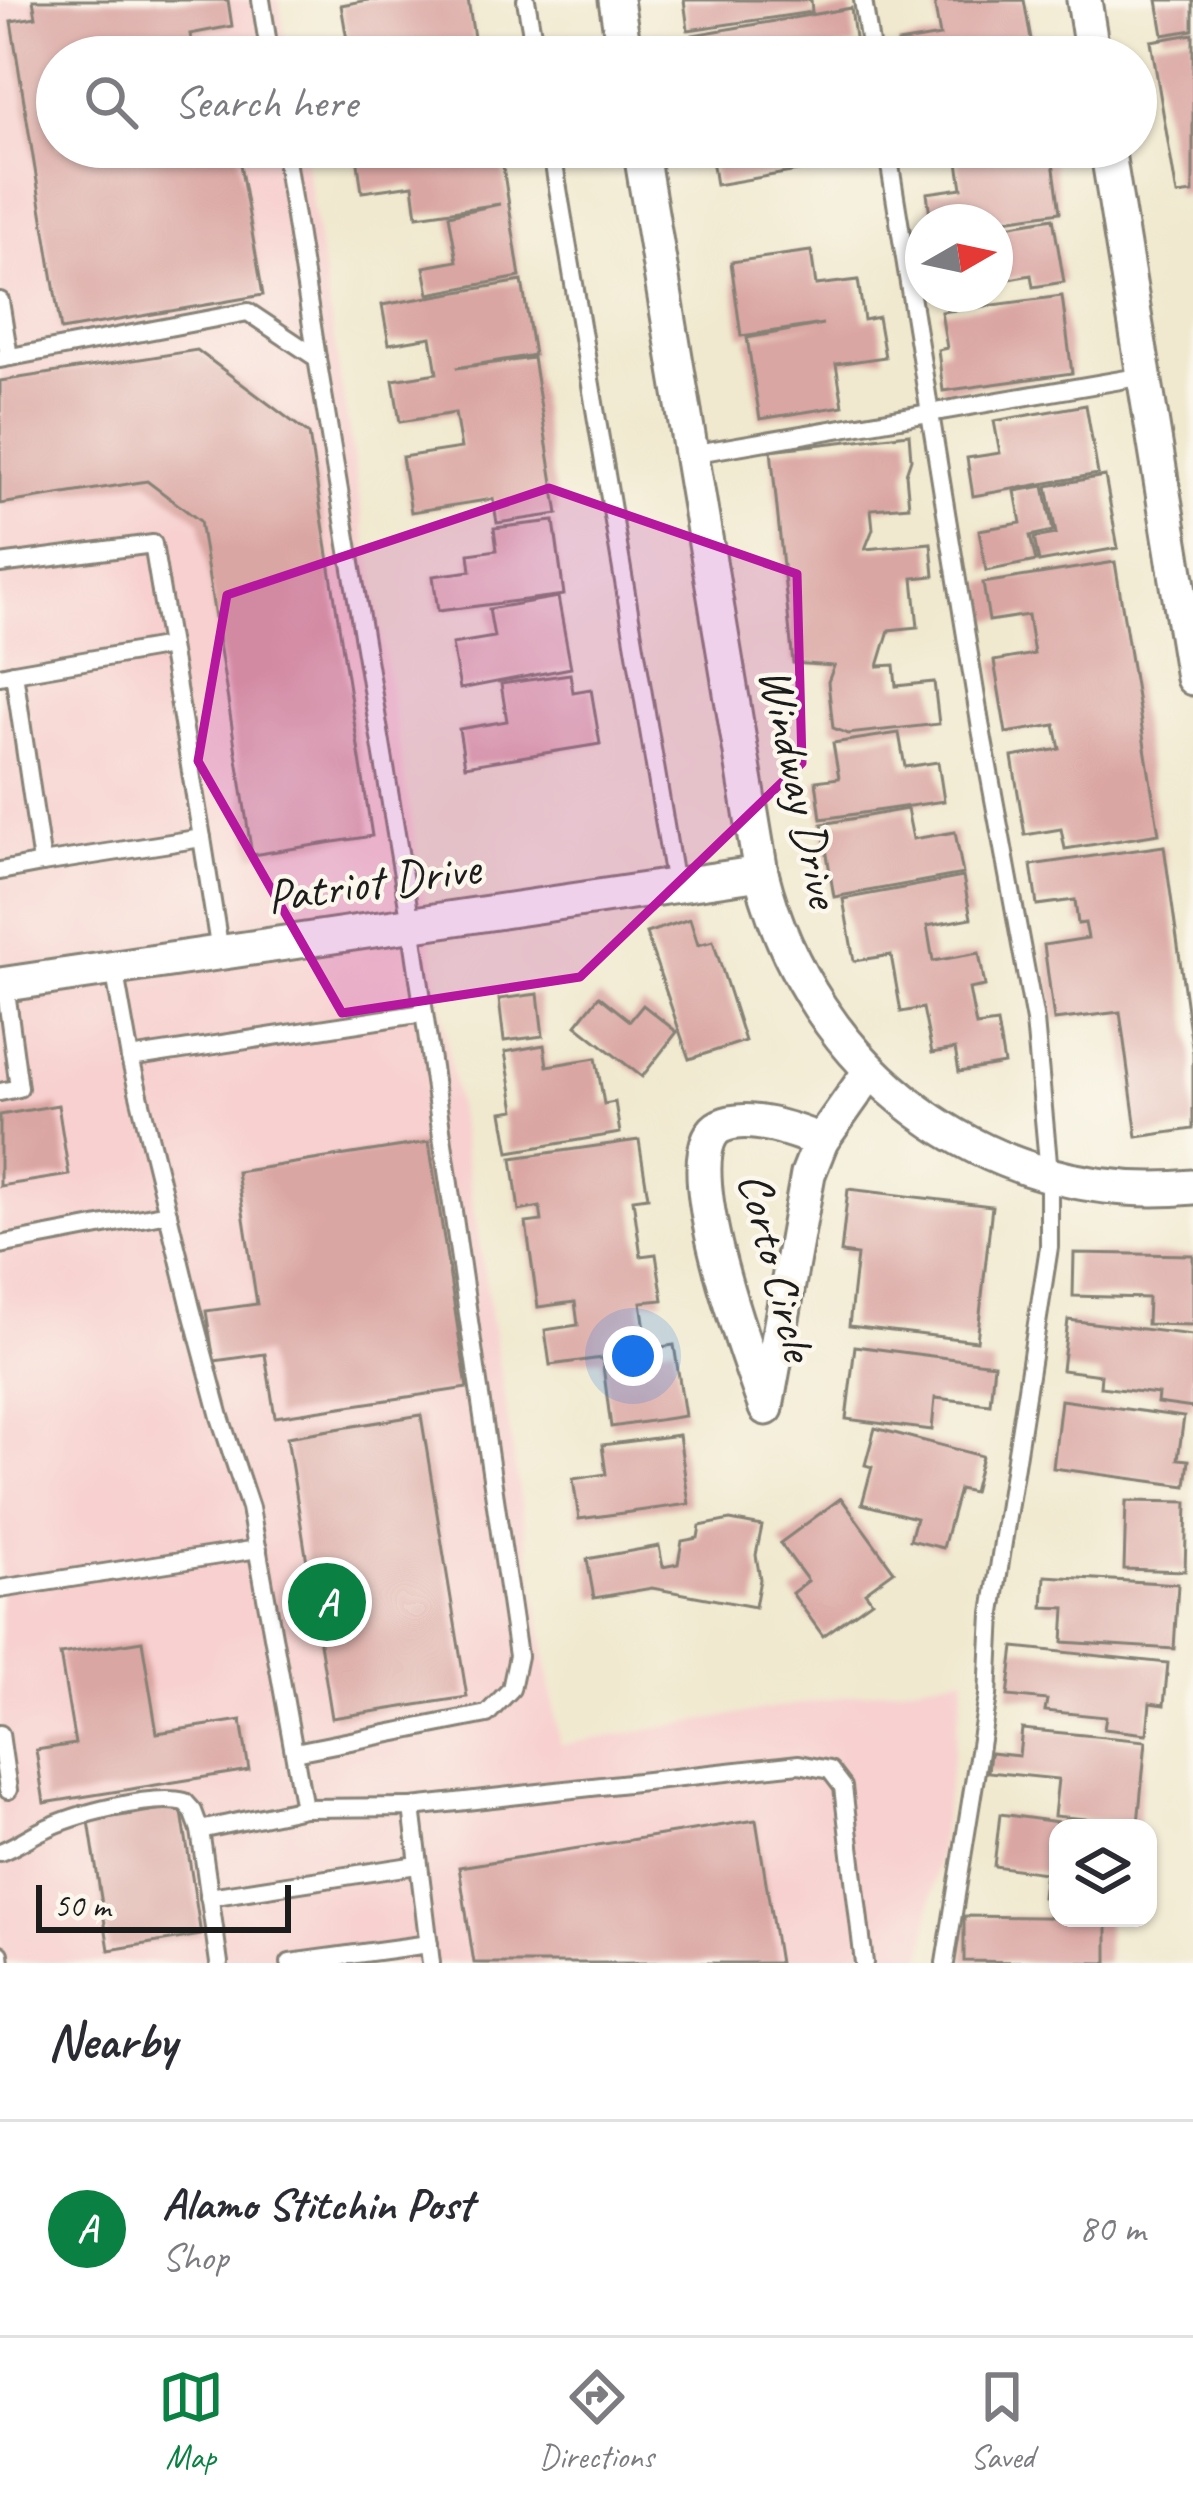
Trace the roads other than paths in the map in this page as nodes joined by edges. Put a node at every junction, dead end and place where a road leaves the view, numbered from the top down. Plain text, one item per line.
1 (261, 0) edge
2 (526, 0) edge
3 (616, 0) edge
4 (863, 0) edge
5 (1084, 0) edge
6 (267, 36) edge
7 (532, 36) edge
8 (622, 36) edge
9 (869, 36) edge
10 (1090, 36) edge
11 (287, 168) edge
12 (555, 168) edge
13 (643, 168) edge
14 (890, 168) edge
15 (1110, 168) edge
16 (0, 302) edge
17 (4, 358) edge
18 (316, 358) junction
19 (1144, 376) junction
20 (931, 413) junction
21 (691, 454) junction
22 (0, 564) edge
23 (170, 646) junction
24 (7, 674) edge
25 (1193, 678) edge
26 (202, 838) junction
27 (42, 863) junction
28 (0, 871) edge
29 (761, 873) junction
30 (675, 886) junction
31 (412, 924) junction
32 (220, 952) junction
33 (114, 968) junction
34 (3, 984) edge
35 (424, 1013) junction
36 (130, 1058) junction
37 (869, 1073) junction
38 (0, 1092) edge
39 (820, 1141) junction
40 (1049, 1173) junction
41 (1193, 1187) edge
42 (168, 1213) junction
43 (0, 1245) edge
44 (258, 1549) junction
45 (0, 1589) edge
46 (0, 1734) edge
47 (295, 1752) junction
48 (8, 1790) dead end
49 (412, 1807) junction
50 (304, 1808) junction
51 (200, 1830) junction
52 (0, 1852) edge
53 (417, 1865) junction
54 (209, 1897) junction
55 (430, 1954) edge
56 (220, 1963) edge
57 (290, 1963) edge
58 (864, 1963) edge
59 (945, 1963) edge

1 - 6 lane
2 - 7 lane
3 - 8 street
4 - 9 lane
5 - 10 street
11 - 18 lane
12 - 30 lane
13 - 21 street, Windway Drive
14 - 20 lane
15 - 19 street
16 - 17 lane
17 - 18 lane
18 - 31 lane
19 - 20 lane
19 - 25 street
20 - 21 lane
20 - 40 lane
21 - 29 street, Windway Drive
22 - 23 lane
23 - 24 lane
23 - 26 lane
24 - 27 lane
26 - 27 lane
26 - 32 lane
27 - 28 lane
29 - 30 street, Patriot Drive
29 - 37 street, Windway Drive
30 - 31 street, Patriot Drive
31 - 32 street, Patriot Drive
31 - 35 lane
32 - 33 street, Patriot Drive
33 - 34 street, Patriot Drive
33 - 36 lane
34 - 38 lane
35 - 36 lane
35 - 47 lane
36 - 42 lane
37 - 39 street, Corto Circle
37 - 40 street, Windway Drive
39 - 39 street, Corto Circle
40 - 41 street, Windway Drive
40 - 59 lane
42 - 43 lane
42 - 44 lane
44 - 45 lane
44 - 47 lane
46 - 48 lane
47 - 50 lane
49 - 50 lane
49 - 53 lane
49 - 58 lane
50 - 51 lane
51 - 52 lane
51 - 54 lane
53 - 54 lane
53 - 55 lane
54 - 56 lane
55 - 57 lane

